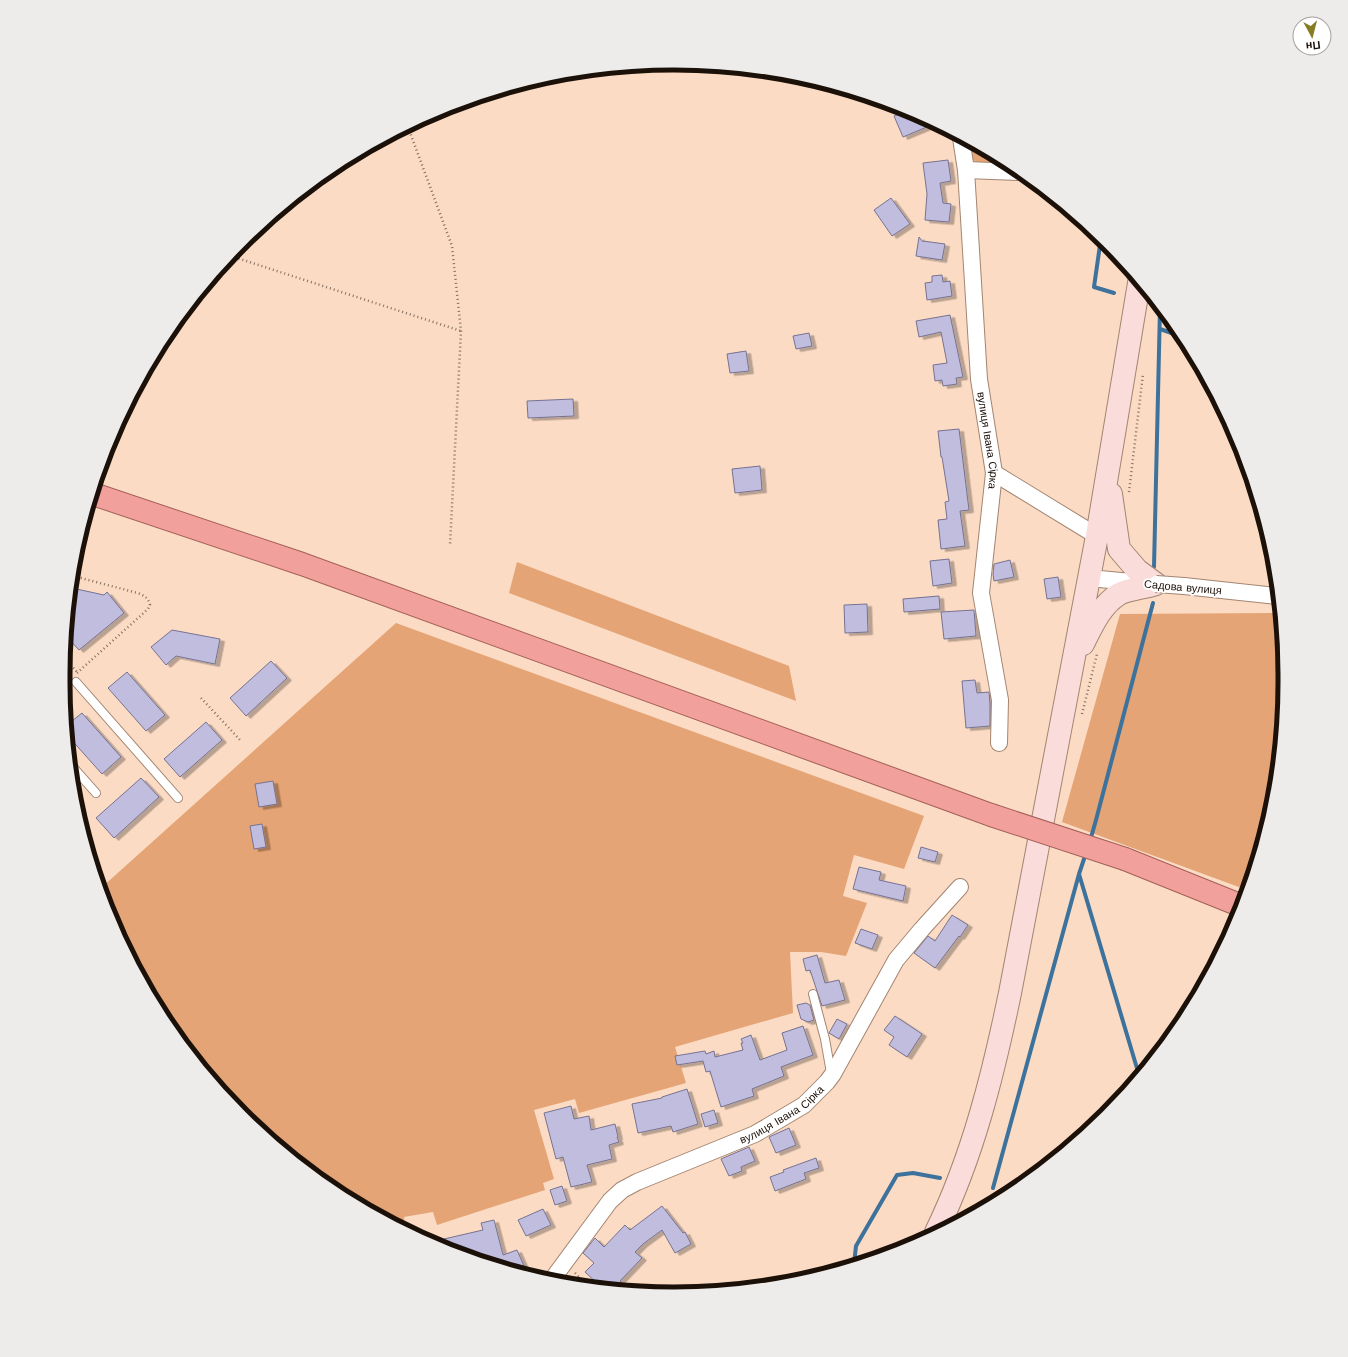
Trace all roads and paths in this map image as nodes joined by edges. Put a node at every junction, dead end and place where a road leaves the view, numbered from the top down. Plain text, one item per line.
1 (410, 131) edge
2 (962, 143) edge
3 (966, 170) junction
4 (1009, 172) edge
5 (237, 258) edge
6 (1138, 288) edge
7 (461, 331) junction
8 (1143, 373) dead end
9 (994, 473) junction
10 (1108, 473) junction
11 (99, 490) edge
12 (98, 495) edge
13 (1129, 499) dead end
14 (163, 517) junction
15 (1097, 536) junction
16 (450, 544) dead end
17 (78, 577) edge
18 (1089, 578) junction
19 (1156, 584) junction
20 (1273, 596) edge
21 (1098, 649) dead end
22 (70, 664) edge
23 (1071, 671) junction
24 (78, 672) junction
25 (79, 680) joint
26 (201, 698) dead end
27 (1081, 717) dead end
28 (241, 741) dead end
29 (999, 743) dead end
30 (77, 771) edge
31 (96, 793) dead end
32 (178, 798) dead end
33 (960, 888) dead end
34 (1236, 904) edge
35 (813, 994) dead end
36 (832, 1076) junction
37 (938, 1226) edge
38 (564, 1263) junction
39 (555, 1275) edge
40 (581, 1280) edge

1 - 7 path
2 - 3 street, вулиця Івана Сірка
3 - 4 street
3 - 9 street, вулиця Івана Сірка
5 - 7 path
6 - 10 main road
7 - 16 path
8 - 13 path
9 - 15 street
9 - 29 street, вулиця Івана Сірка
10 - 15 main road
10 - 19 main road
11 - 14 highway
12 - 14 highway
14 - 34 highway, bridge
15 - 18 main road
17 - 24 path
18 - 19 street, Садова вулиця
18 - 23 main road
19 - 20 street, Садова вулиця, bridge
19 - 23 main road
21 - 27 path
22 - 24 path
23 - 37 main road
24 - 25 path
25 - 32 lane
26 - 28 path
30 - 31 lane
33 - 36 street, вулиця Івана Сірка
35 - 36 lane
36 - 38 street, вулиця Івана Сірка
38 - 39 street, вулиця Івана Сірка
38 - 40 path

